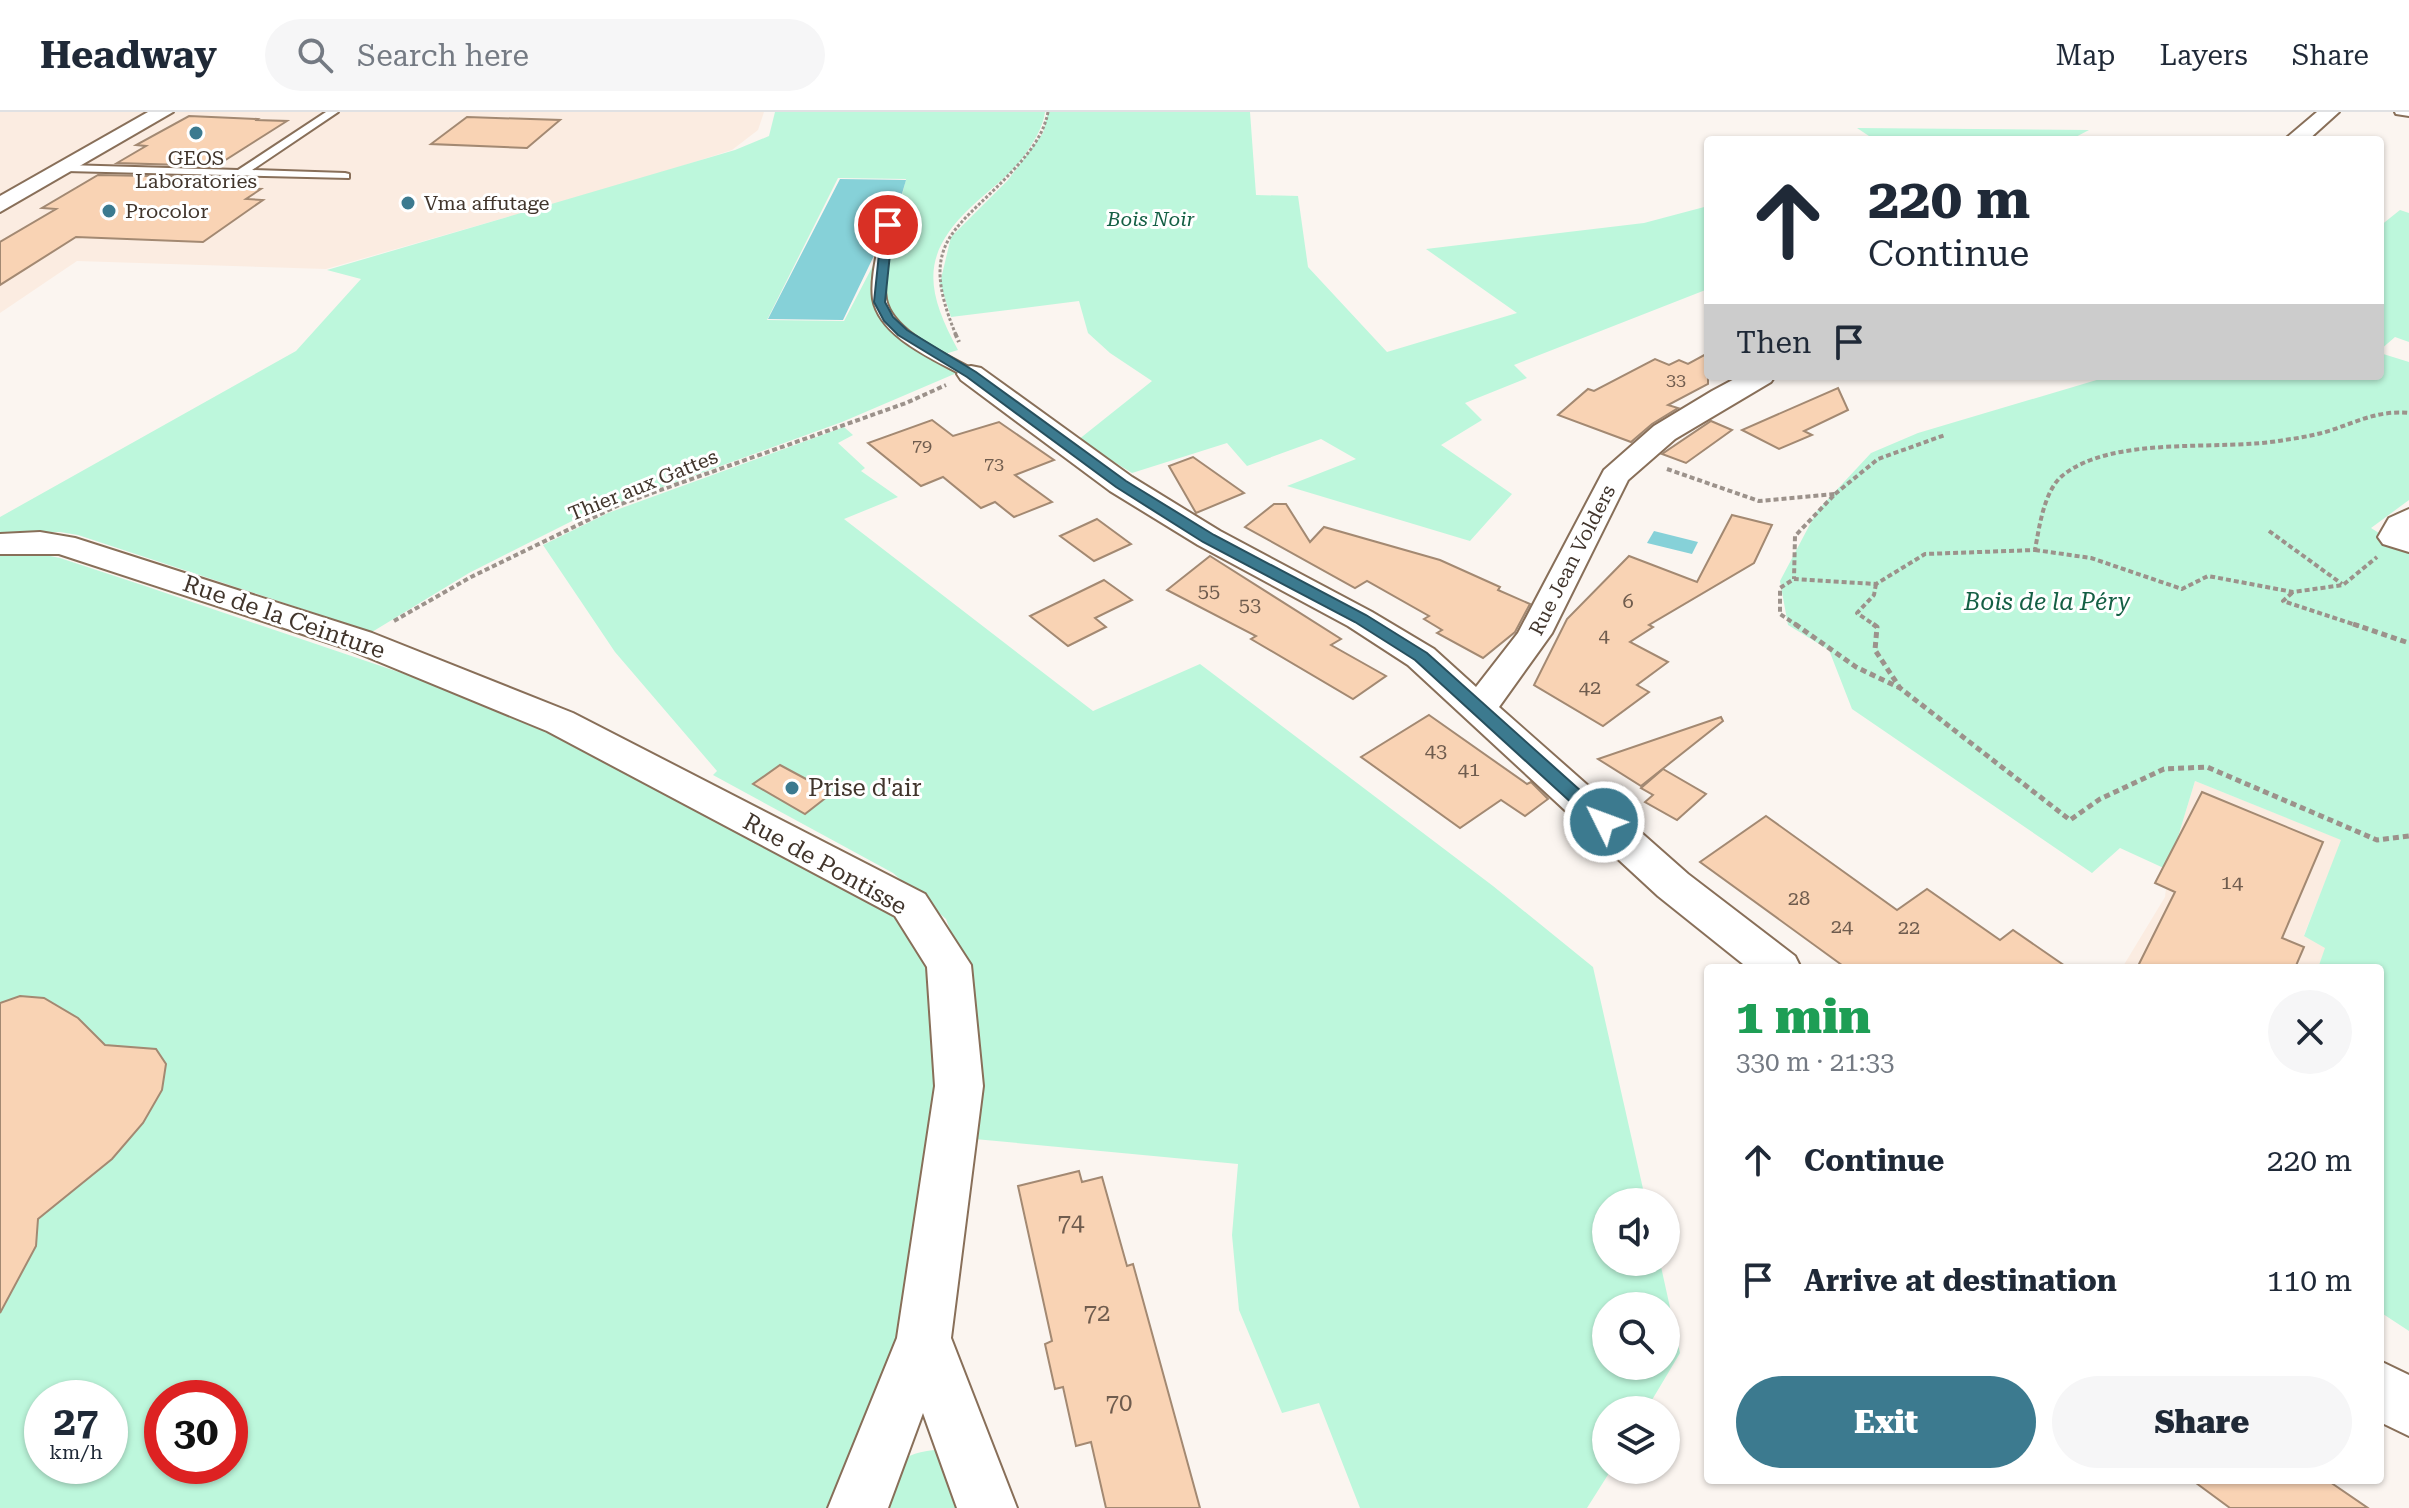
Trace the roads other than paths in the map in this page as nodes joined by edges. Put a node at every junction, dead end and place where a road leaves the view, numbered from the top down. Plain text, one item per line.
1 (163, 112) edge
2 (333, 112) edge
3 (2329, 112) edge
4 (2400, 112) edge
5 (2409, 113) edge
6 (2300, 136) edge
7 (66, 168) junction
8 (240, 173) junction
9 (345, 176) dead end
10 (0, 205) edge
11 (888, 225) dead end
12 (971, 374) joint
13 (1754, 380) edge
14 (0, 544) edge
15 (1479, 708) junction
16 (560, 722) joint
17 (1774, 964) edge
18 (924, 1338) junction
19 (2384, 1392) edge
20 (2409, 1408) edge
21 (858, 1508) edge
22 (987, 1508) edge

1 - 7 street
2 - 8 lane
3 - 6 street
4 - 5 lane
7 - 8 lane
7 - 10 street
8 - 9 lane
11 - 12 lane
12 - 15 street
13 - 15 street, Rue Jean Volders
14 - 16 street, Rue de la Ceinture
15 - 17 street
16 - 18 street, Rue de Pontisse
18 - 21 street, Rue de Pontisse
18 - 22 street, Rue de Pontisse
19 - 20 street

